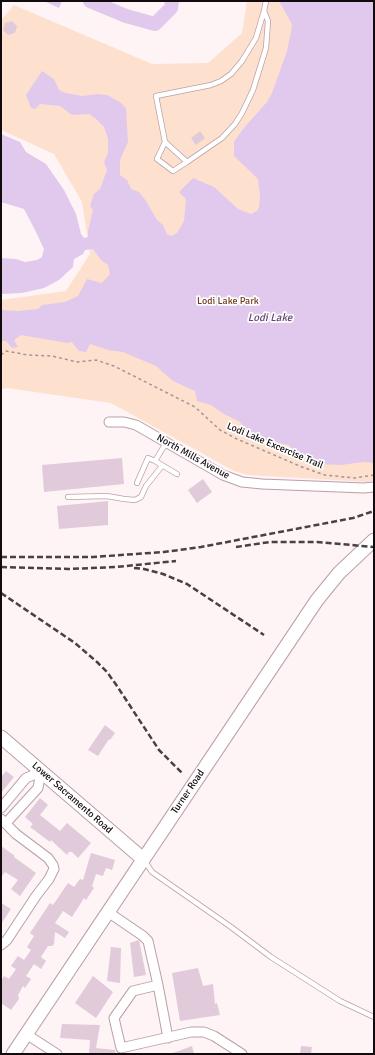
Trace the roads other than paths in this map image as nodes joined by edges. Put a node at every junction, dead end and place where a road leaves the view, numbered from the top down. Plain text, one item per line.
1 (266, 1) edge
2 (264, 11) junction
3 (165, 142) junction
4 (187, 162) junction
5 (109, 422) dead end
6 (166, 443) junction
7 (155, 462) junction
8 (162, 466) junction
9 (177, 474) dead end
10 (137, 483) dead end
11 (374, 487) edge
12 (68, 497) dead end
13 (374, 540) edge
14 (1, 737) edge
15 (41, 772) junction
16 (1, 808) edge
17 (4, 821) edge
18 (143, 859) junction
19 (108, 912) junction
20 (1, 945) edge
21 (158, 985) junction
22 (374, 1017) edge
23 (26, 1034) junction
24 (168, 1038) junction
25 (13, 1054) edge
26 (57, 1054) edge
27 (242, 1054) edge

1 - 2 lane
2 - 3 lane
2 - 4 lane
3 - 4 lane
3 - 4 lane
5 - 6 street, North Mills Avenue
6 - 7 lane
6 - 11 street, North Mills Avenue
7 - 8 lane
7 - 10 lane
8 - 9 lane
8 - 12 lane
13 - 18 main road, Turner Road
14 - 15 main road, Lower Sacramento Road
15 - 16 street
15 - 17 street
15 - 18 main road, Lower Sacramento Road
17 - 20 street
18 - 19 main road, Turner Road
18 - 22 lane
19 - 21 street
19 - 23 main road, Turner Road
21 - 24 street
21 - 24 street
23 - 25 main road, Turner Road
23 - 26 street
24 - 27 street

